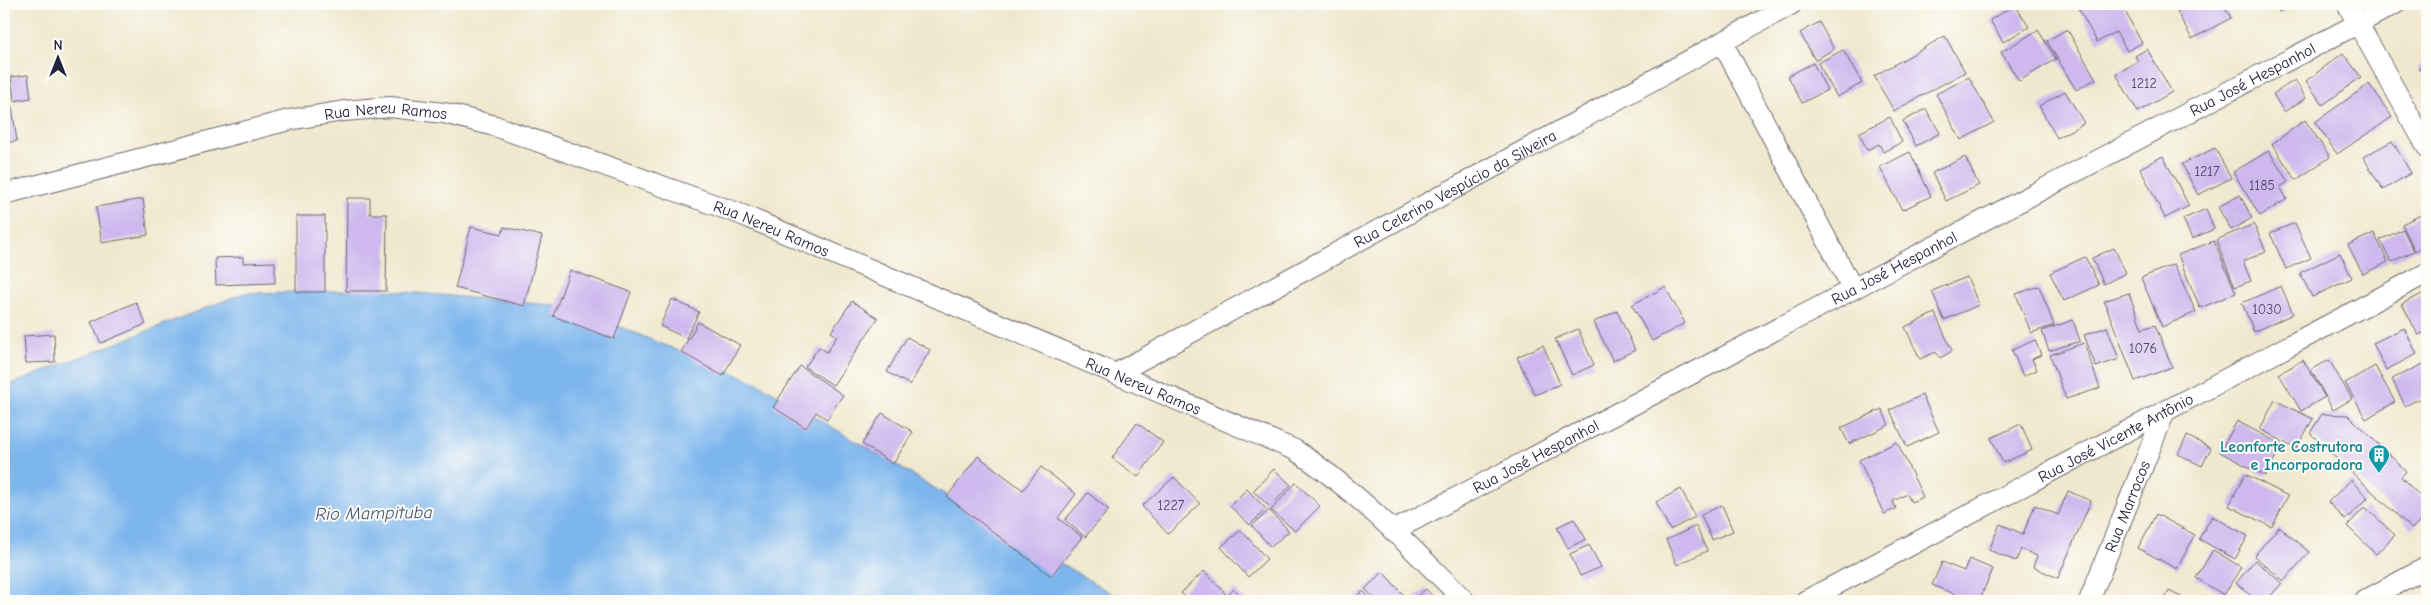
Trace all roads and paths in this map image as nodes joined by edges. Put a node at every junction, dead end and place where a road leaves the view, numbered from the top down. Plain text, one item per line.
1 (1792, 4) edge
2 (2347, 4) edge
3 (2395, 4) edge
4 (2358, 24) junction
5 (1722, 42) junction
6 (2427, 147) edge
7 (4, 194) edge
8 (2427, 273) edge
9 (1853, 289) junction
10 (1117, 373) junction
11 (2165, 411) junction
12 (1393, 531) junction
13 (2427, 567) edge
14 (1465, 601) edge
15 (1805, 601) edge
16 (2090, 601) edge
17 (2364, 601) edge

1 - 5 street, Rua Celerino Vespúcio da Silveira
2 - 4 street
3 - 4 street, Rua José Hespanhol
4 - 6 street
4 - 9 street, Rua José Hespanhol
5 - 9 street
5 - 10 street, Rua Celerino Vespúcio da Silveira
7 - 10 street, Rua Nereu Ramos
8 - 11 street, Rua José Vicente Antônio
9 - 12 street, Rua José Hespanhol
10 - 12 street, Rua Nereu Ramos
11 - 15 street, Rua José Vicente Antônio
11 - 16 street, Rua Marrocos
12 - 14 street, Rua Nereu Ramos
13 - 17 street

